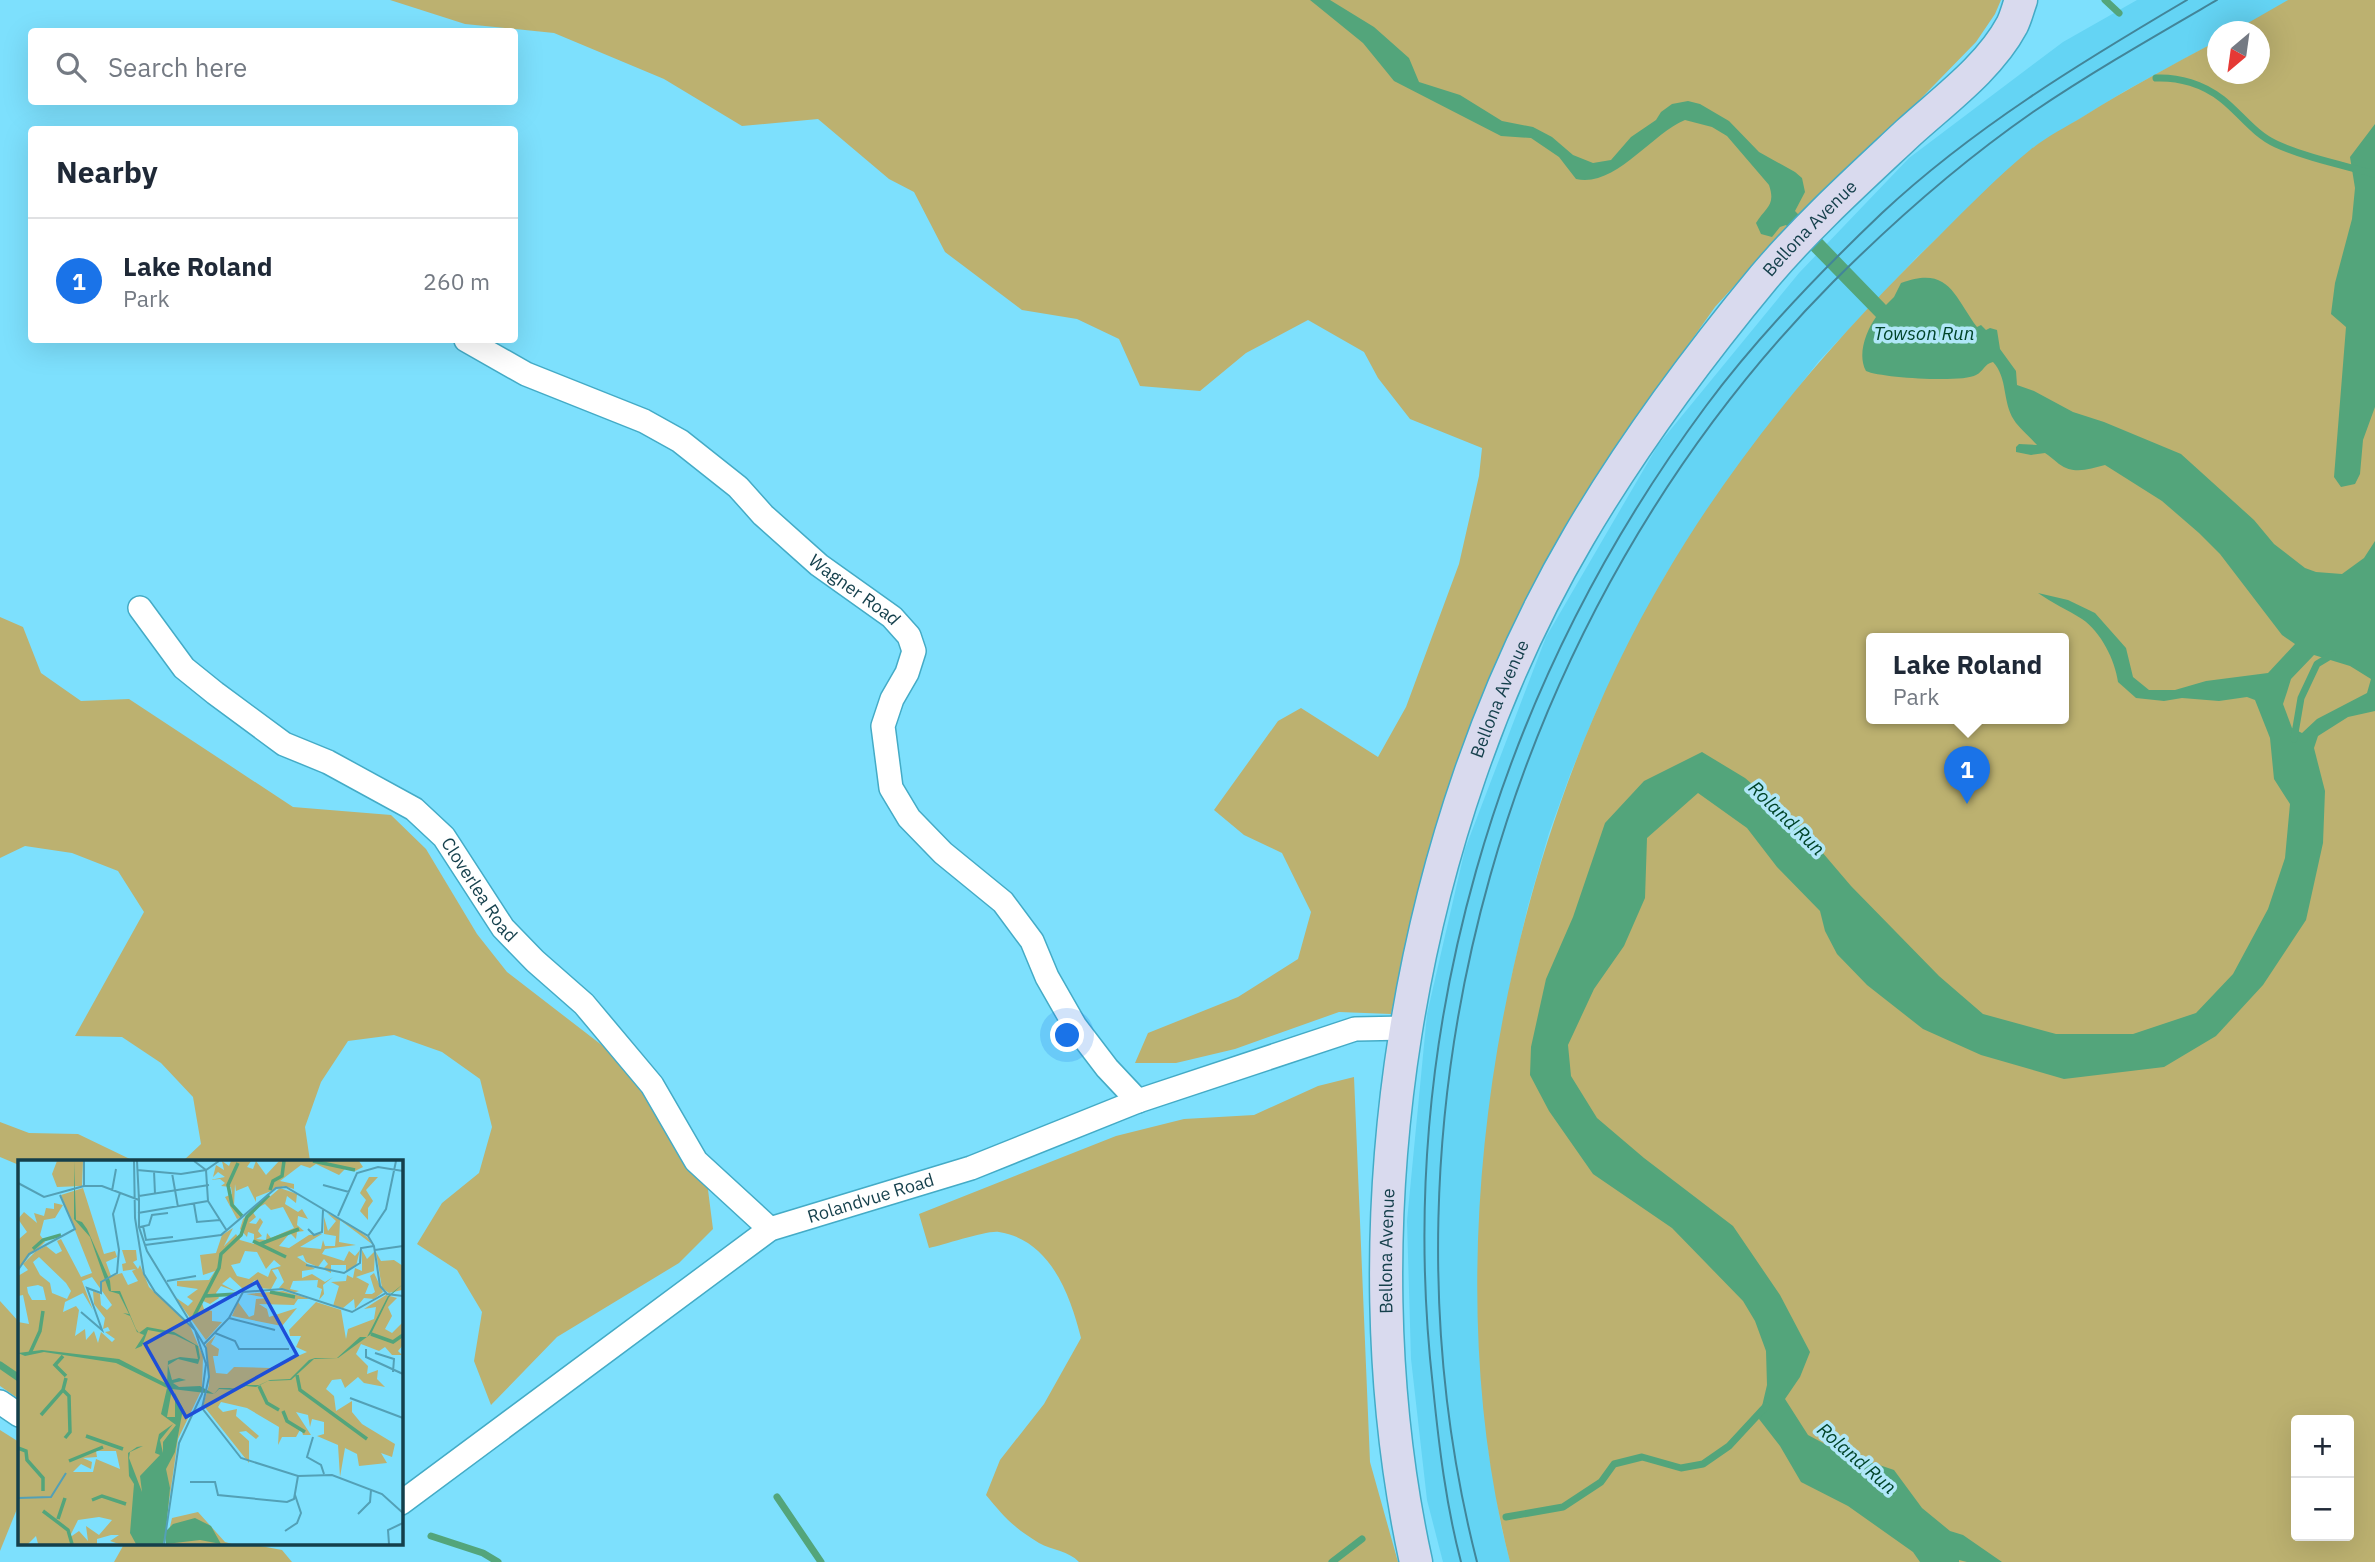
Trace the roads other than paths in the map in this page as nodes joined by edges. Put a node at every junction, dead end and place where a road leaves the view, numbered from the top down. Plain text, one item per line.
1 (2021, 0) edge
2 (471, 343) edge
3 (140, 608) dead end
4 (1406, 1028) junction
5 (1138, 1101) junction
6 (770, 1228) junction
7 (0, 1402) edge
8 (18, 1414) edge
9 (402, 1502) edge
10 (1416, 1562) edge

1 - 4 main road, Bellona Avenue
2 - 5 street, Wagner Road
3 - 6 street, Cloverlea Road
4 - 5 street, Rolandvue Road
4 - 10 main road, Bellona Avenue
5 - 6 street, Rolandvue Road
6 - 9 street, Rolandvue Road
7 - 8 street

